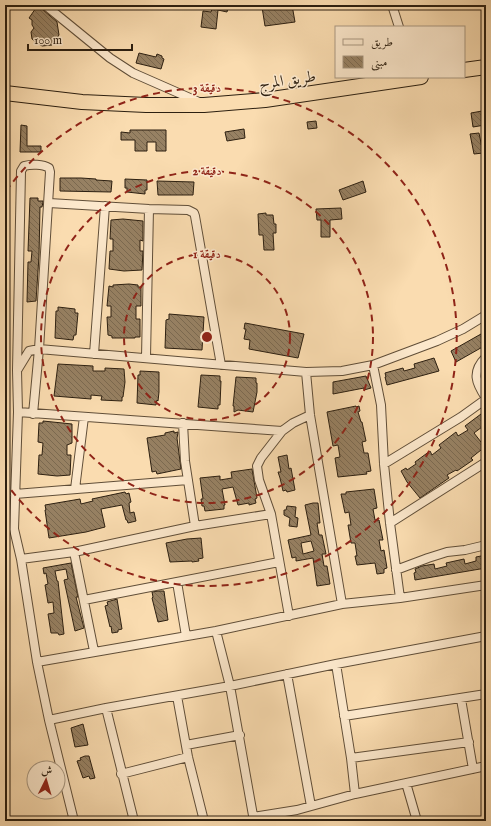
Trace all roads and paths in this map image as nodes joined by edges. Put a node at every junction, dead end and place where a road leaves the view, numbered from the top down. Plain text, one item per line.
1 (45, 5) edge
2 (392, 5) edge
3 (399, 26) edge
4 (486, 67) edge
5 (465, 70) edge
6 (408, 78) edge
7 (381, 80) edge
8 (8, 94) edge
9 (204, 105) junction
10 (49, 203) junction
11 (105, 206) junction
12 (149, 209) junction
13 (486, 315) edge
14 (39, 349) junction
15 (94, 354) junction
16 (486, 357) edge
17 (146, 358) junction
18 (372, 364) junction
19 (221, 365) junction
20 (17, 370) junction
21 (306, 372) junction
22 (486, 398) edge
23 (18, 412) junction
24 (33, 414) junction
25 (310, 416) junction
26 (84, 417) junction
27 (183, 423) junction
28 (282, 431) junction
29 (486, 462) edge
30 (384, 464) junction
31 (188, 480) junction
32 (75, 489) junction
33 (15, 494) junction
34 (271, 514) junction
35 (390, 523) junction
36 (195, 526) junction
37 (486, 545) edge
38 (74, 552) junction
39 (21, 559) junction
40 (279, 562) junction
41 (396, 570) junction
42 (177, 582) junction
43 (486, 585) edge
44 (400, 598) junction
45 (84, 600) junction
46 (342, 604) junction
47 (289, 616) junction
48 (216, 630) junction
49 (186, 636) junction
50 (486, 636) edge
51 (94, 652) junction
52 (37, 662) junction
53 (336, 664) junction
54 (287, 674) junction
55 (230, 686) junction
56 (486, 694) edge
57 (177, 696) junction
58 (461, 699) junction
59 (106, 708) junction
60 (344, 716) junction
61 (49, 720) junction
62 (240, 735) junction
63 (469, 742) junction
64 (186, 745) junction
65 (188, 757) junction
66 (351, 758) junction
67 (486, 766) edge
68 (473, 769) junction
69 (121, 774) junction
70 (406, 783) junction
71 (356, 794) junction
72 (311, 806) junction
73 (254, 819) edge
74 (74, 821) edge
75 (134, 821) edge
76 (204, 821) edge
77 (417, 821) edge

1 - 9 street
2 - 3 street
4 - 5 highway
6 - 7 highway, طريق المرج
7 - 9 highway, طريق المرج
8 - 9 highway, طريق المرج
10 - 11 street
10 - 14 street
10 - 20 street
11 - 12 street
11 - 15 street
12 - 17 street
12 - 19 street
13 - 18 street
14 - 15 street
14 - 20 street
14 - 24 street
15 - 17 street
16 - 22 street
17 - 19 street
18 - 21 street
18 - 30 street
19 - 21 street
20 - 23 street
21 - 25 street
22 - 30 street
23 - 24 street
23 - 33 street
24 - 26 street
25 - 28 street
25 - 46 street
26 - 27 street
26 - 32 street
27 - 28 street
27 - 31 street
28 - 34 street
29 - 35 street
30 - 35 street
31 - 32 street
31 - 36 street
32 - 33 street
33 - 39 street
34 - 36 street
34 - 40 street
35 - 41 street
36 - 38 street
37 - 41 street
38 - 39 street
38 - 45 street
39 - 52 street
40 - 42 street
40 - 47 street
41 - 44 street
42 - 45 street
42 - 49 street
43 - 44 street
44 - 46 street
45 - 51 street
46 - 47 street
47 - 48 street
48 - 49 street
48 - 55 street
49 - 51 street
50 - 53 street
51 - 52 street
52 - 61 street
53 - 54 street
53 - 60 street
54 - 55 street
54 - 72 street
55 - 57 street
55 - 62 street
56 - 58 street
57 - 59 street
57 - 64 street
58 - 60 street
58 - 63 street
59 - 61 street
59 - 69 street
60 - 66 street
61 - 74 street
62 - 64 street
62 - 73 street
63 - 66 street
63 - 68 street
64 - 65 street
65 - 69 street
65 - 76 street
66 - 71 street
67 - 68 street
68 - 70 street
69 - 75 street
70 - 71 street
70 - 77 street
71 - 72 street
72 - 73 street

